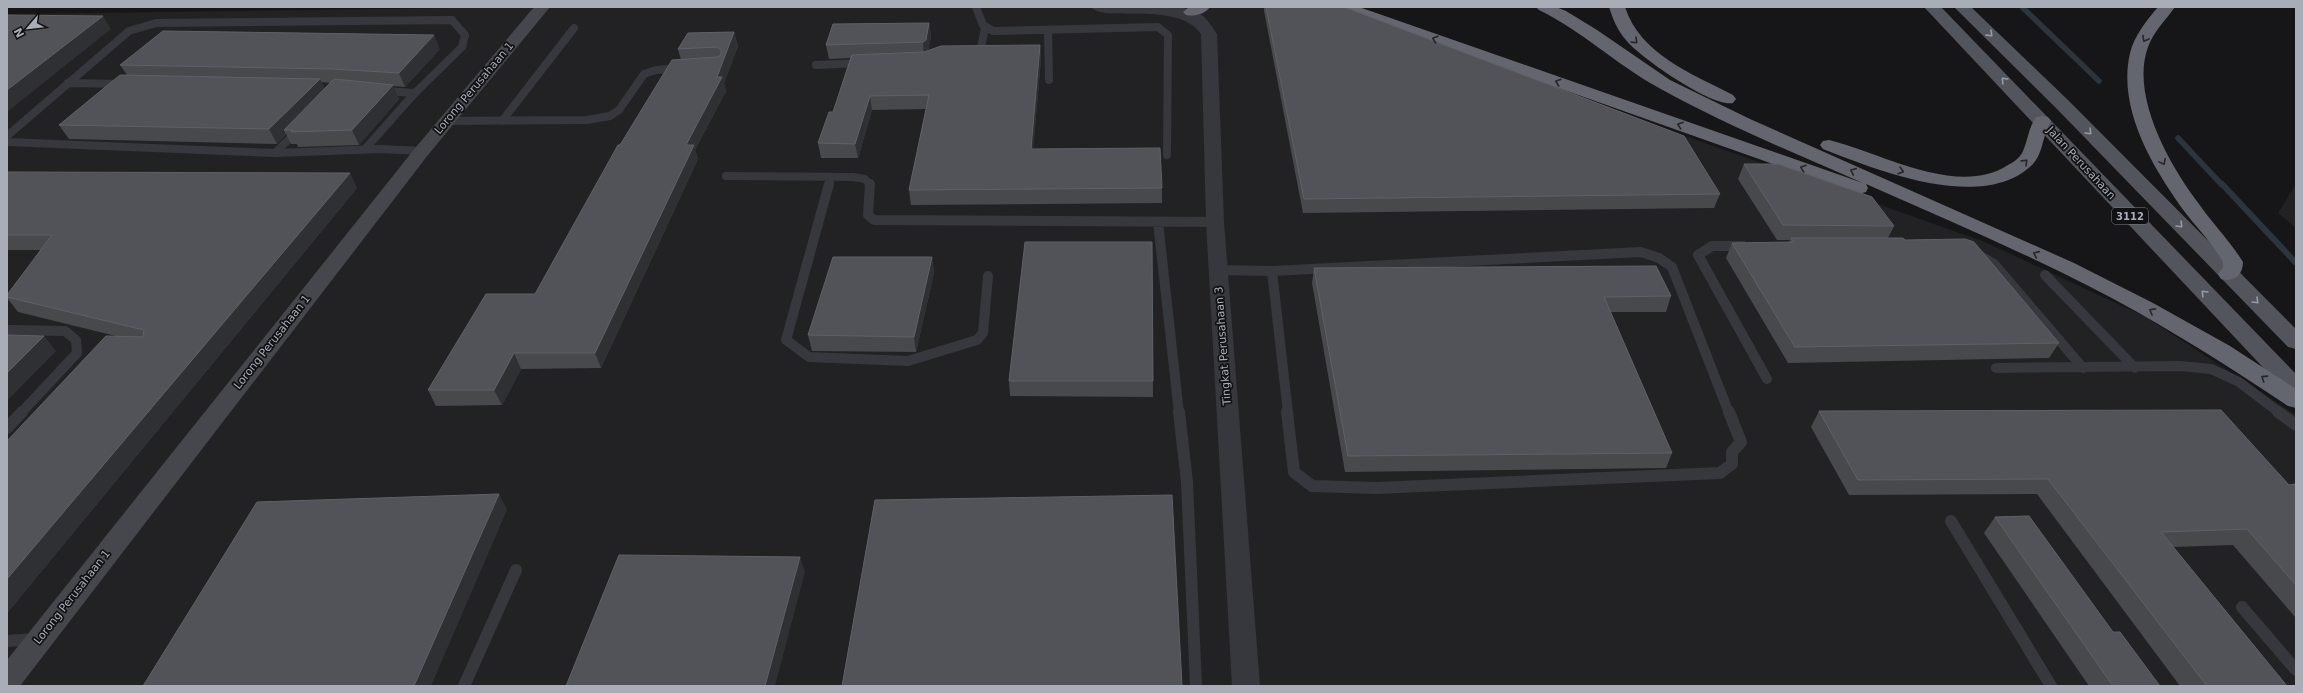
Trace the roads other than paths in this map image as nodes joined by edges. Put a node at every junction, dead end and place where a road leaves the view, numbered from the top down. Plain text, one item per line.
1 (542, 7) edge
2 (976, 7) edge
3 (1098, 7) edge
4 (1344, 7) edge
5 (1544, 7) edge
6 (1617, 7) edge
7 (1932, 7) edge
8 (1962, 7) edge
9 (2167, 7) edge
10 (1197, 10) edge
11 (574, 28) dead end
12 (985, 28) junction
13 (1048, 30) junction
14 (962, 51) edge
15 (871, 63) edge
16 (816, 65) dead end
17 (688, 68) edge
18 (1048, 80) dead end
19 (68, 83) junction
20 (132, 84) edge
21 (377, 90) edge
22 (415, 93) junction
23 (2036, 115) junction
24 (307, 121) edge
25 (446, 121) junction
26 (502, 121) junction
27 (7, 136) edge
28 (7, 142) edge
29 (365, 149) junction
30 (422, 151) junction
31 (274, 153) junction
32 (1167, 155) dead end
33 (726, 176) dead end
34 (831, 176) junction
35 (1158, 222) junction
36 (1215, 222) junction
37 (1972, 225) junction
38 (1751, 246) edge
39 (1968, 251) edge
40 (1218, 270) junction
41 (1272, 271) junction
42 (2228, 274) junction
43 (2045, 275) dead end
44 (988, 276) dead end
45 (7, 330) edge
46 (2296, 342) edge
47 (1996, 368) dead end
48 (2082, 368) junction
49 (2134, 368) junction
50 (1767, 379) dead end
51 (2296, 388) edge
52 (2296, 400) edge
53 (2296, 425) edge
54 (7, 428) edge
55 (1951, 521) dead end
56 (516, 570) dead end
57 (2242, 607) dead end
58 (38, 639) junction
59 (7, 641) edge
60 (2296, 670) edge
61 (7, 681) edge
62 (464, 686) edge
63 (1196, 686) edge
64 (1246, 686) edge
65 (2051, 686) edge

1 - 25 street, Lorong Perusahaan 1
2 - 12 lane
3 - 10 street
37 -> 4 highway
37 -> 5 highway
6 -> 23 highway
23 -> 7 main road, Jalan Perusahaan / 3112
8 -> 42 main road, 3112
9 -> 42 highway
10 - 36 street, Tingkat Perusahaan 3
11 - 26 lane
12 - 13 lane
12 - 14 lane
13 - 18 lane
13 - 32 lane
15 - 16 lane
17 - 26 lane
19 - 20 lane
19 - 22 lane
19 - 27 lane
21 - 22 lane
22 - 29 lane
51 -> 23 main road, Jalan Perusahaan / 3112
24 - 31 lane
25 - 26 lane
25 - 30 street, Lorong Perusahaan 1
28 - 31 lane
29 - 30 lane
29 - 31 lane
30 - 58 street, Lorong Perusahaan 1
33 - 34 lane
34 - 35 lane
34 - 44 lane
35 - 36 lane
35 - 63 lane
36 - 40 street, Tingkat Perusahaan 3
52 -> 37 highway
38 - 50 lane
39 - 48 lane
40 - 41 lane
40 - 64 street, Tingkat Perusahaan 3
41 - 41 lane
42 -> 46 main road, 3112
43 - 49 lane
45 - 54 lane
47 - 48 lane
48 - 49 lane
49 - 53 lane
55 - 65 lane
56 - 62 lane
57 - 60 lane
58 - 59 lane
58 - 61 street, Lorong Perusahaan 1

